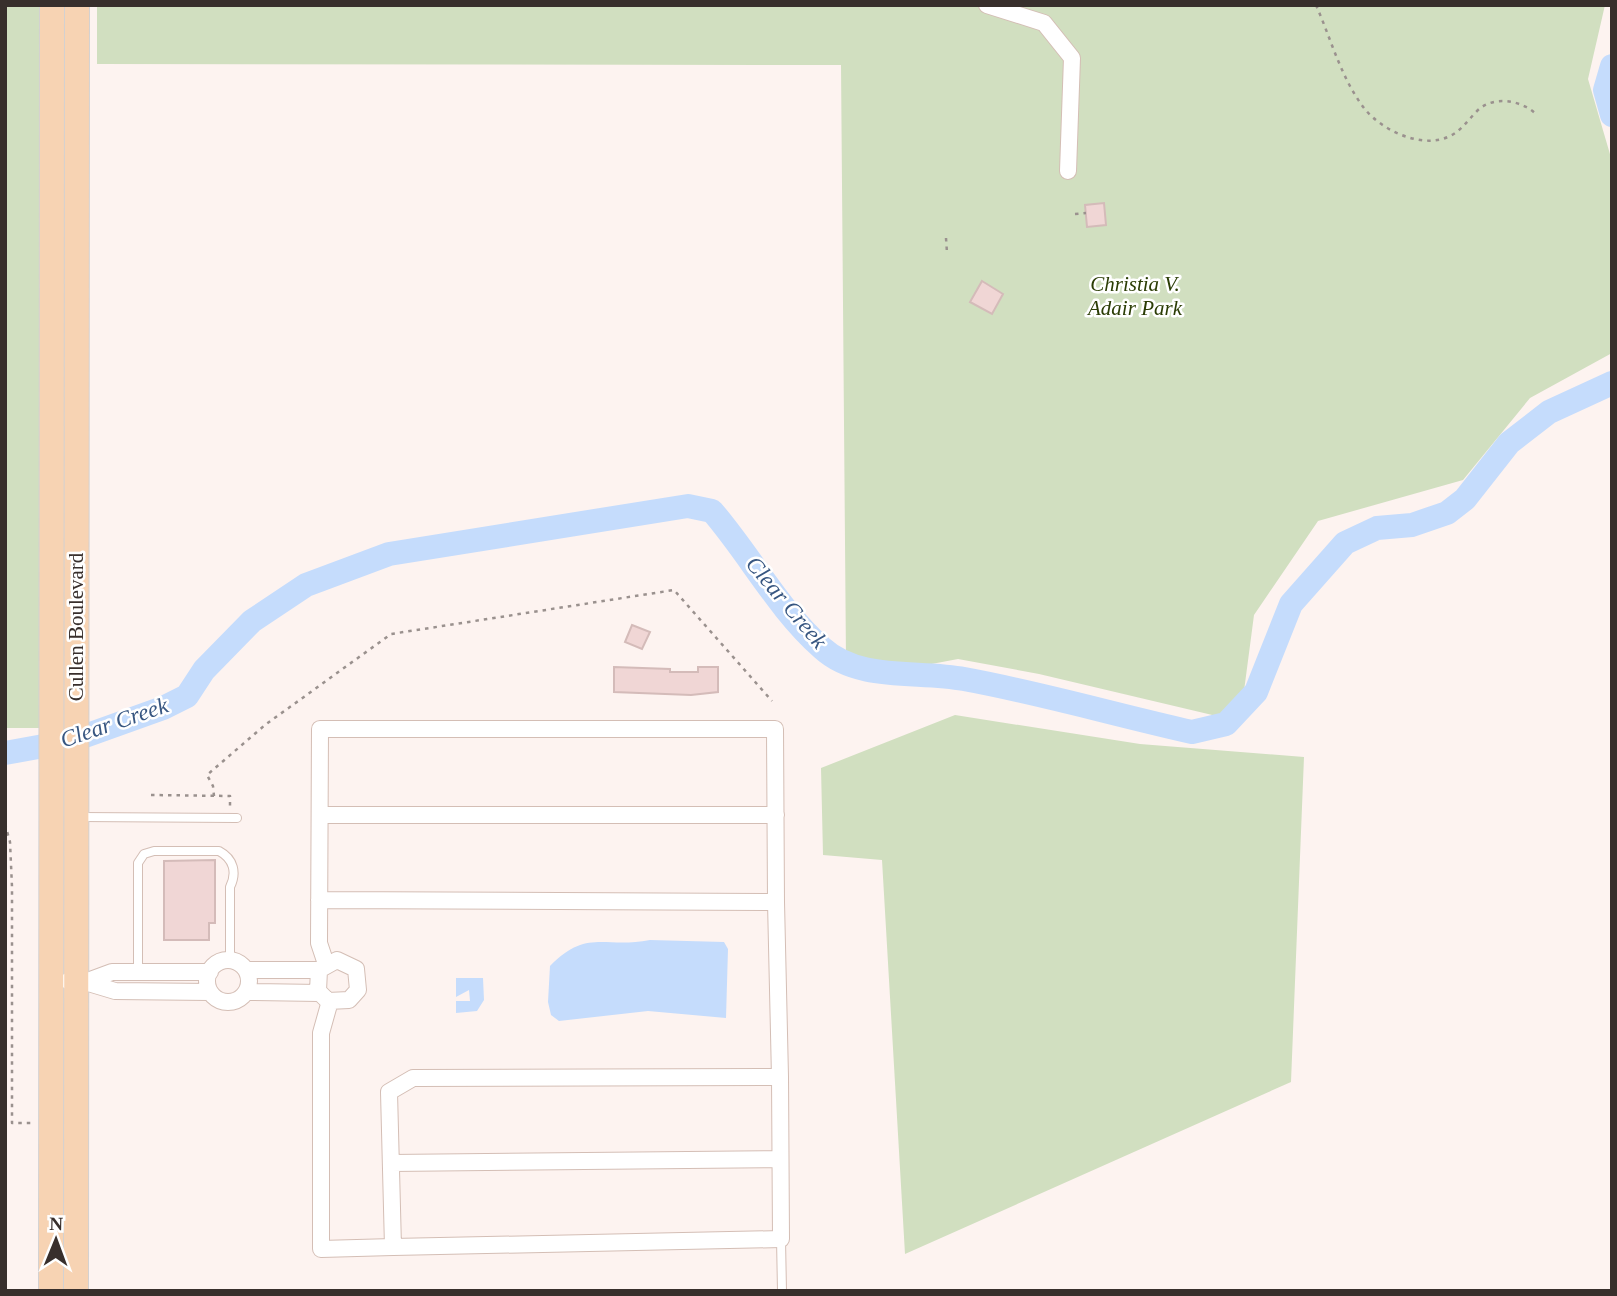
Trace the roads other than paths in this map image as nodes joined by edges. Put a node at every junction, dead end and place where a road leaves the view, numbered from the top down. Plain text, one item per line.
1 (52, 5) edge
2 (78, 5) edge
3 (988, 5) edge
4 (52, 156) junction
5 (1068, 171) dead end
6 (77, 322) junction
7 (320, 815) junction
8 (776, 815) junction
9 (77, 817) junction
10 (237, 818) dead end
11 (319, 900) junction
12 (776, 902) junction
13 (230, 961) junction
14 (322, 967) junction
15 (246, 970) junction
16 (138, 971) junction
17 (210, 972) junction
18 (51, 981) junction
19 (81, 981) junction
20 (210, 992) junction
21 (247, 992) junction
22 (325, 997) junction
23 (780, 1077) junction
24 (779, 1159) junction
25 (391, 1163) junction
26 (782, 1239) junction
27 (393, 1247) junction
28 (51, 1291) edge
29 (76, 1291) edge
30 (782, 1291) edge

1 - 4 main road, Cullen Boulevard
2 - 6 main road, Cullen Boulevard
3 - 5 street
4 - 6 main road
4 - 18 main road, Cullen Boulevard
6 - 9 main road, Cullen Boulevard
7 - 8 street
7 - 8 street
7 - 11 street
8 - 12 street
9 - 10 lane
9 - 19 main road, Cullen Boulevard
11 - 12 street
11 - 14 street
12 - 23 street
13 - 15 street
13 - 16 lane
13 - 17 street
14 - 15 street
14 - 22 street
14 - 22 street
15 - 21 street
16 - 17 street
16 - 19 street
17 - 20 street
18 - 19 street
18 - 28 main road, Cullen Boulevard
19 - 20 street
19 - 29 main road, Cullen Boulevard
20 - 21 street
21 - 22 street
22 - 27 street
23 - 24 street
23 - 25 street
24 - 25 street
24 - 26 street
25 - 27 street
26 - 27 street
26 - 30 lane

